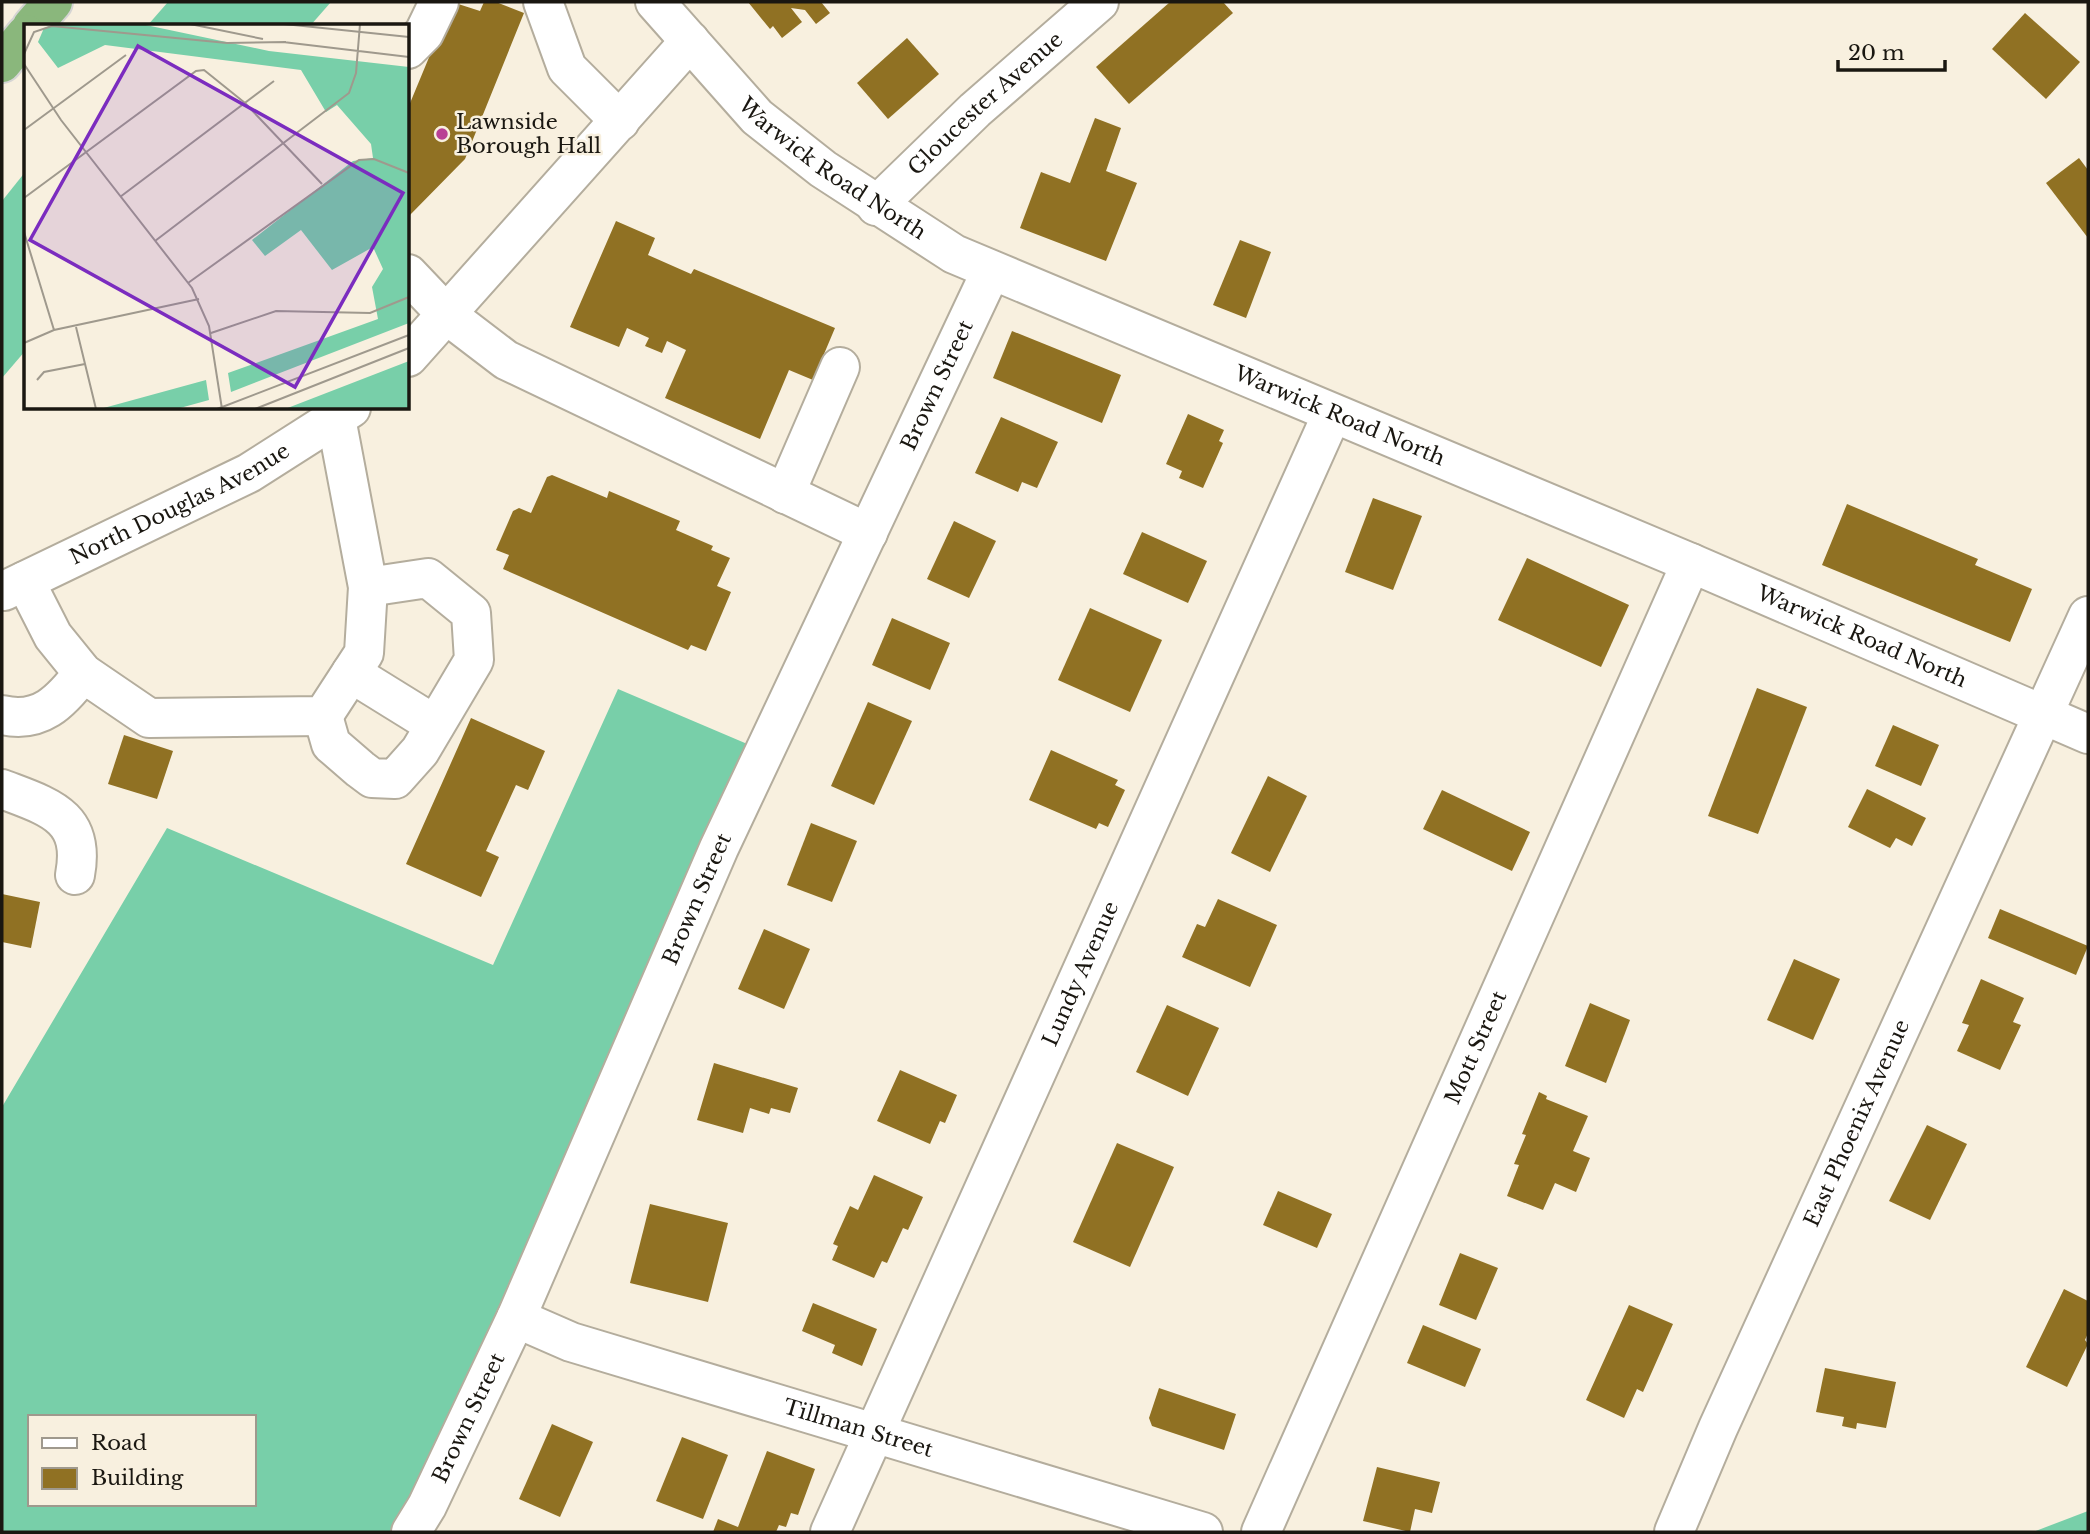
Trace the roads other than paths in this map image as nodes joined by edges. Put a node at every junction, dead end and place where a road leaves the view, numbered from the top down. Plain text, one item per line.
1 (53, 2) edge
2 (439, 2) edge
3 (543, 2) edge
4 (655, 2) edge
5 (1099, 2) edge
6 (34, 24) edge
7 (24, 36) edge
8 (690, 41) junction
9 (410, 46) edge
10 (2, 63) edge
11 (620, 121) junction
12 (876, 206) junction
13 (991, 271) junction
14 (410, 276) edge
15 (447, 315) junction
16 (410, 354) edge
17 (840, 367) dead end
18 (344, 413) edge
19 (1332, 414) junction
20 (785, 494) junction
21 (868, 533) junction
22 (1691, 563) junction
23 (13, 587) edge
24 (368, 587) junction
25 (2088, 616) edge
26 (83, 673) junction
27 (351, 673) junction
28 (2042, 714) junction
29 (2, 715) edge
30 (323, 716) junction
31 (435, 725) junction
32 (2088, 734) edge
33 (2, 789) edge
34 (75, 875) dead end
35 (516, 1318) junction
36 (875, 1432) junction
37 (411, 1532) edge
38 (830, 1532) edge
39 (1203, 1532) edge
40 (1261, 1532) edge
41 (1674, 1532) edge

1 - 6 highway
2 - 9 street
3 - 11 street
4 - 8 street, Warwick Road North
5 - 12 street, Gloucester Avenue
7 - 10 highway
8 - 11 street
8 - 12 street, Warwick Road North
11 - 15 street
12 - 13 street, Warwick Road North
13 - 19 street, Warwick Road North
13 - 21 street, Brown Street
14 - 15 street
15 - 16 street
15 - 20 street
17 - 20 street
18 - 23 street, North Douglas Avenue
18 - 24 street
19 - 22 street, Warwick Road North
19 - 36 street, Lundy Avenue
20 - 21 street
21 - 35 street, Brown Street
22 - 28 street, Warwick Road North
22 - 40 street, Mott Street
23 - 26 street
24 - 27 street
24 - 31 street
25 - 28 street, East Phoenix Avenue
26 - 29 street
26 - 30 street
27 - 30 street
27 - 31 street
28 - 32 street, Warwick Road North
28 - 41 street, East Phoenix Avenue
30 - 31 street
33 - 34 street
35 - 36 street, Tillman Street
35 - 37 street, Brown Street
36 - 38 street, Lundy Avenue
36 - 39 street, Tillman Street

